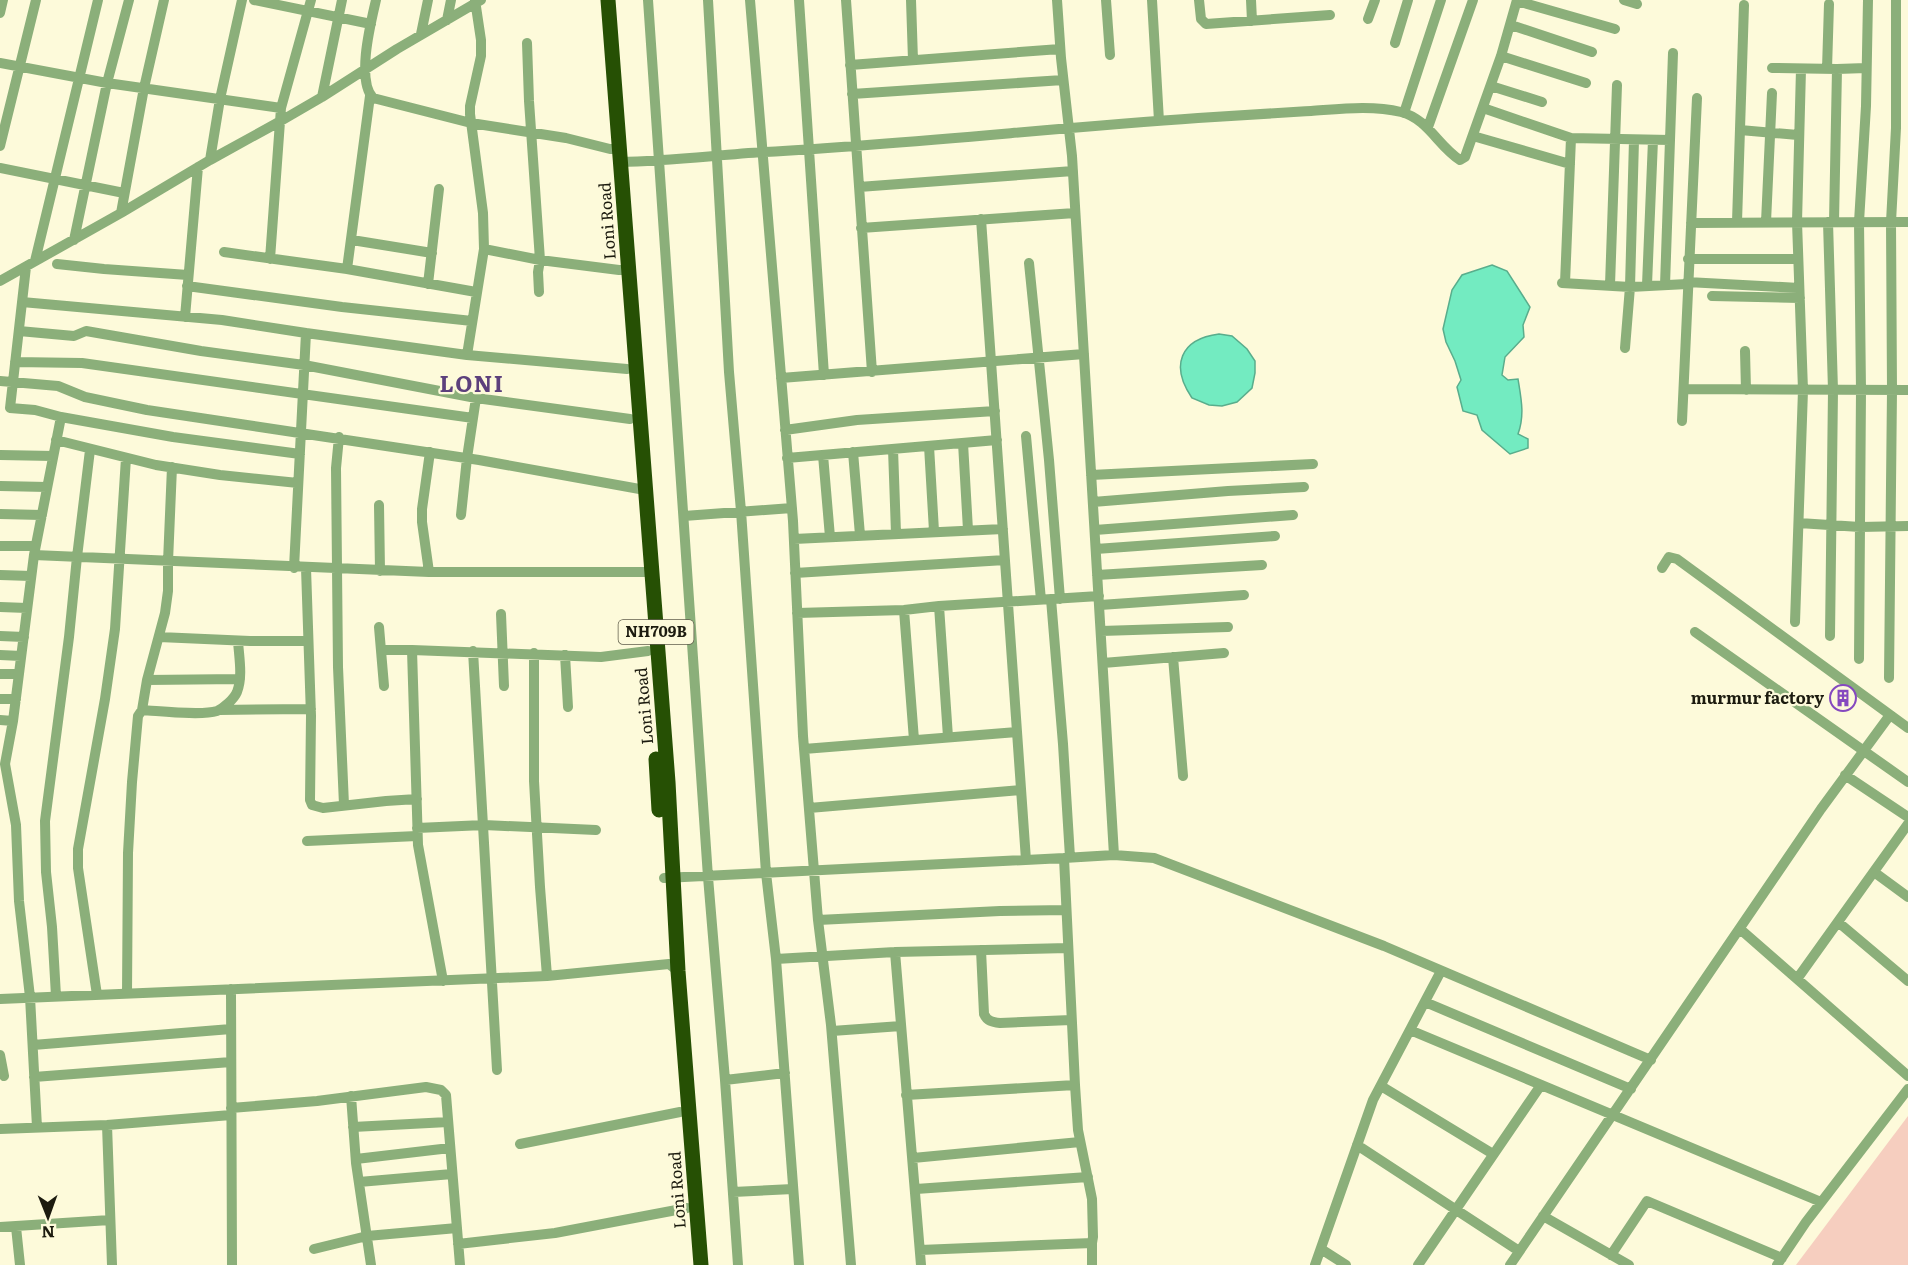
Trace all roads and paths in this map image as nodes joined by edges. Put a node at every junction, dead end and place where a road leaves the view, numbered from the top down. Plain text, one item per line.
1 (3, 0) edge
2 (36, 0) edge
3 (98, 0) edge
4 (129, 0) edge
5 (165, 0) edge
6 (242, 0) edge
7 (254, 0) edge
8 (342, 0) edge
9 (376, 0) edge
10 (428, 0) edge
11 (451, 0) edge
12 (599, 0) edge
13 (608, 0) edge
14 (648, 0) edge
15 (708, 0) edge
16 (750, 0) edge
17 (799, 0) edge
18 (846, 0) edge
19 (910, 0) edge
20 (1057, 0) edge
21 (1106, 0) edge
22 (1152, 0) edge
23 (1199, 0) edge
24 (1251, 0) edge
25 (1375, 0) edge
26 (1408, 0) edge
27 (1441, 0) edge
28 (1473, 0) edge
29 (1517, 0) edge
30 (1624, 0) edge
31 (1868, 0) edge
32 (1896, 0) edge
33 (477, 1) edge
34 (1637, 4) dead end
35 (1829, 4) dead end
36 (310, 5) edge
37 (1744, 5) dead end
38 (0, 13) edge
39 (1330, 15) dead end
40 (338, 17) junction
41 (447, 20) junction
42 (1368, 20) dead end
43 (1252, 21) junction
44 (371, 24) junction
45 (1510, 25) junction
46 (1615, 29) dead end
47 (421, 34) junction
48 (527, 43) dead end
49 (1395, 43) dead end
50 (1060, 49) junction
51 (1592, 52) dead end
52 (1673, 53) dead end
53 (1110, 55) dead end
54 (1501, 56) junction
55 (914, 60) junction
56 (0, 63) edge
57 (850, 65) junction
58 (19, 67) junction
59 (1772, 68) dead end
60 (1866, 68) junction
61 (365, 69) junction
62 (1801, 69) junction
63 (1832, 69) junction
64 (80, 78) junction
65 (1064, 80) junction
66 (1586, 82) dead end
67 (107, 83) junction
68 (1617, 85) dead end
69 (1491, 86) junction
70 (144, 88) junction
71 (1772, 93) dead end
72 (852, 94) junction
73 (370, 96) junction
74 (322, 97) junction
75 (1697, 98) dead end
76 (220, 99) junction
77 (1542, 102) dead end
78 (281, 108) junction
79 (1483, 108) junction
80 (1404, 113) junction
81 (1159, 121) junction
82 (279, 122) junction
83 (471, 123) junction
84 (1068, 127) junction
85 (1428, 127) junction
86 (1740, 130) junction
87 (532, 133) junction
88 (1770, 133) junction
89 (1798, 135) junction
90 (1473, 136) junction
91 (1571, 138) junction
92 (1615, 140) junction
93 (1634, 140) junction
94 (1653, 140) junction
95 (1670, 140) junction
96 (0, 146) edge
97 (856, 146) junction
98 (809, 150) junction
99 (762, 153) junction
100 (617, 154) junction
101 (717, 157) junction
102 (210, 160) junction
103 (659, 161) junction
104 (1570, 164) junction
105 (198, 167) junction
106 (0, 168) edge
107 (1073, 171) junction
108 (54, 180) junction
109 (86, 186) junction
110 (859, 187) junction
111 (439, 189) dead end
112 (124, 193) junction
113 (121, 213) junction
114 (1075, 213) junction
115 (981, 219) junction
116 (1737, 222) junction
117 (1766, 222) junction
118 (1797, 222) junction
119 (1831, 222) junction
120 (1859, 222) junction
121 (1891, 222) junction
122 (1908, 222) edge
123 (1691, 223) junction
124 (861, 228) junction
125 (74, 240) junction
126 (352, 240) junction
127 (484, 249) junction
128 (224, 252) dead end
129 (432, 253) junction
130 (270, 259) junction
131 (1688, 259) junction
132 (1798, 259) junction
133 (540, 260) junction
134 (1029, 263) dead end
135 (31, 264) junction
136 (57, 264) dead end
137 (347, 269) junction
138 (624, 270) junction
139 (187, 280) junction
140 (0, 281) edge
141 (1687, 283) junction
142 (428, 284) junction
143 (1610, 285) junction
144 (1647, 285) junction
145 (1665, 285) junction
146 (1630, 287) junction
147 (476, 292) junction
148 (539, 292) dead end
149 (1799, 293) junction
150 (1712, 296) dead end
151 (22, 302) junction
152 (184, 317) junction
153 (472, 321) junction
154 (19, 331) junction
155 (306, 333) junction
156 (1625, 348) dead end
157 (1745, 351) dead end
158 (1084, 354) junction
159 (467, 355) junction
160 (1039, 358) junction
161 (15, 362) junction
162 (991, 362) junction
163 (304, 365) junction
164 (627, 369) junction
165 (872, 372) junction
166 (824, 375) junction
167 (781, 378) junction
168 (0, 381) edge
169 (13, 382) junction
170 (1684, 389) junction
171 (1746, 390) junction
172 (1803, 390) junction
173 (1833, 390) junction
174 (1861, 390) junction
175 (1892, 390) junction
176 (1908, 390) edge
177 (303, 393) junction
178 (476, 398) junction
179 (5, 407) edge
180 (994, 411) junction
181 (60, 417) junction
182 (473, 418) junction
183 (630, 420) junction
184 (1682, 421) dead end
185 (785, 430) junction
186 (301, 432) junction
187 (1026, 436) dead end
188 (339, 438) junction
189 (56, 440) junction
190 (997, 440) junction
191 (963, 443) junction
192 (929, 446) junction
193 (893, 449) junction
194 (90, 450) junction
195 (430, 452) junction
196 (853, 452) junction
197 (300, 454) junction
198 (0, 455) edge
199 (823, 455) junction
200 (53, 456) junction
201 (126, 458) junction
202 (467, 458) junction
203 (787, 458) junction
204 (1313, 464) dead end
205 (172, 467) junction
206 (1091, 475) junction
207 (298, 483) junction
208 (0, 486) edge
209 (47, 487) junction
210 (1304, 487) dead end
211 (641, 490) junction
212 (1093, 502) junction
213 (379, 505) dead end
214 (792, 508) junction
215 (741, 511) junction
216 (0, 514) edge
217 (42, 515) junction
218 (461, 515) dead end
219 (1293, 515) dead end
220 (684, 516) junction
221 (1799, 523) junction
222 (1831, 526) junction
223 (1891, 526) junction
224 (1908, 526) edge
225 (1860, 527) junction
226 (1003, 529) junction
227 (968, 530) junction
228 (1095, 530) junction
229 (934, 531) junction
230 (896, 533) junction
231 (860, 535) junction
232 (1275, 536) dead end
233 (830, 537) junction
234 (794, 538) junction
235 (0, 546) edge
236 (1096, 549) junction
237 (35, 551) junction
238 (77, 558) junction
239 (118, 560) junction
240 (1005, 560) junction
241 (168, 562) junction
242 (1262, 565) dead end
243 (294, 568) junction
244 (306, 568) junction
245 (1662, 568) dead end
246 (337, 569) junction
247 (380, 571) junction
248 (429, 572) junction
249 (647, 572) junction
250 (795, 573) junction
251 (0, 574) edge
252 (1097, 575) junction
253 (31, 576) junction
254 (1244, 595) dead end
255 (1050, 599) junction
256 (1099, 601) junction
257 (1009, 603) junction
258 (939, 606) junction
259 (0, 607) edge
260 (27, 608) junction
261 (904, 610) junction
262 (797, 613) junction
263 (501, 614) dead end
264 (1795, 622) dead end
265 (379, 627) dead end
266 (1228, 627) dead end
267 (1101, 631) junction
268 (1695, 632) dead end
269 (0, 636) edge
270 (1830, 636) dead end
271 (24, 637) junction
272 (159, 637) junction
273 (238, 641) junction
274 (308, 641) junction
275 (381, 650) junction
276 (412, 650) junction
277 (473, 651) junction
278 (648, 651) junction
279 (502, 652) junction
280 (534, 653) junction
281 (1224, 653) dead end
282 (0, 655) edge
283 (565, 655) junction
284 (21, 656) junction
285 (1173, 657) junction
286 (1858, 659) dead end
287 (1103, 663) junction
288 (0, 674) edge
289 (19, 674) junction
290 (1889, 678) dead end
291 (240, 679) junction
292 (147, 680) junction
293 (384, 686) dead end
294 (504, 686) dead end
295 (0, 699) edge
296 (16, 699) junction
297 (568, 707) dead end
298 (311, 709) junction
299 (142, 710) junction
300 (219, 710) junction
301 (1890, 715) junction
302 (0, 720) edge
303 (13, 721) junction
304 (1908, 728) edge
305 (1017, 732) junction
306 (948, 737) junction
307 (914, 740) junction
308 (4, 744) edge
309 (804, 749) junction
310 (1864, 751) junction
311 (1183, 776) dead end
312 (1845, 776) junction
313 (1908, 782) edge
314 (1022, 790) junction
315 (417, 799) junction
316 (344, 806) junction
317 (809, 808) junction
318 (1908, 817) edge
319 (1908, 824) edge
320 (484, 825) junction
321 (537, 826) junction
322 (596, 830) dead end
323 (417, 832) junction
324 (307, 841) dead end
325 (1114, 855) junction
326 (1067, 858) junction
327 (1026, 860) junction
328 (814, 870) junction
329 (1874, 872) junction
330 (766, 873) junction
331 (668, 877) junction
332 (708, 877) junction
333 (1908, 897) edge
334 (1066, 910) junction
335 (818, 920) junction
336 (1838, 922) junction
337 (1740, 929) junction
338 (1068, 948) junction
339 (981, 950) junction
340 (895, 952) junction
341 (822, 956) junction
342 (776, 959) junction
343 (674, 968) junction
344 (1441, 971) junction
345 (548, 976) junction
346 (492, 979) junction
347 (1797, 979) junction
348 (443, 981) junction
349 (1908, 981) edge
350 (231, 989) junction
351 (127, 994) junction
352 (97, 995) junction
353 (56, 996) junction
354 (30, 997) junction
355 (0, 999) edge
356 (1425, 1002) junction
357 (1071, 1020) junction
358 (901, 1026) junction
359 (231, 1029) junction
360 (1410, 1030) junction
361 (832, 1031) junction
362 (33, 1045) junction
363 (0, 1055) edge
364 (1651, 1060) junction
365 (231, 1062) junction
366 (497, 1070) dead end
367 (785, 1073) junction
368 (4, 1076) dead end
369 (1908, 1076) edge
370 (34, 1077) junction
371 (725, 1080) junction
372 (1075, 1085) junction
373 (1541, 1085) junction
374 (1381, 1086) junction
375 (1631, 1089) junction
376 (1908, 1089) edge
377 (906, 1095) junction
378 (351, 1096) junction
379 (231, 1111) junction
380 (680, 1112) junction
381 (1613, 1115) junction
382 (448, 1122) junction
383 (107, 1125) junction
384 (37, 1127) junction
385 (353, 1127) junction
386 (0, 1129) edge
387 (1080, 1142) junction
388 (520, 1144) dead end
389 (1357, 1145) junction
390 (450, 1148) junction
391 (1493, 1154) junction
392 (913, 1158) junction
393 (356, 1159) junction
394 (452, 1174) junction
395 (1088, 1177) junction
396 (359, 1182) junction
397 (793, 1189) junction
398 (916, 1189) junction
399 (733, 1192) junction
400 (1821, 1202) junction
401 (687, 1208) junction
402 (1455, 1209) junction
403 (1543, 1216) junction
404 (110, 1220) junction
405 (0, 1227) edge
406 (16, 1227) junction
407 (457, 1228) junction
408 (367, 1236) junction
409 (1092, 1243) junction
410 (458, 1244) junction
411 (314, 1249) dead end
412 (1321, 1249) junction
413 (920, 1250) junction
414 (1519, 1251) junction
415 (1611, 1255) junction
416 (1779, 1261) edge
417 (20, 1265) edge
418 (112, 1265) edge
419 (232, 1265) edge
420 (371, 1265) edge
421 (460, 1265) edge
422 (691, 1265) edge
423 (701, 1265) edge
424 (738, 1265) edge
425 (799, 1265) edge
426 (851, 1265) edge
427 (921, 1265) edge
428 (1092, 1265) edge
429 (1315, 1265) edge
430 (1346, 1265) edge
431 (1418, 1265) edge
432 (1510, 1265) edge
433 (1629, 1265) edge

1 - 38 street
2 - 58 street
3 - 64 street
4 - 67 street
5 - 70 street
6 - 76 street
7 - 36 street
8 - 40 street
9 - 44 street
10 - 47 street
11 - 41 street
12 - 100 highway, Loni Road / NH709B
13 - 100 highway, Loni Road / NH709B
14 - 103 street
15 - 101 street
16 - 99 street
17 - 98 street
18 - 57 street
19 - 55 street
20 - 50 street
21 - 53 street
22 - 81 street
23 - 43 street
24 - 43 street
25 - 42 street
26 - 49 street
27 - 80 street
28 - 85 street
29 - 45 street
29 - 46 street
30 - 34 street
31 - 60 street
32 - 121 street
33 - 41 street
33 - 83 street
35 - 63 street
36 - 40 street
36 - 78 street
37 - 86 street
39 - 43 street
40 - 44 street
40 - 74 street
41 - 47 street
44 - 61 street
45 - 51 street
45 - 54 street
47 - 61 street
48 - 87 street
50 - 55 street
50 - 65 street
52 - 95 street
54 - 66 street
54 - 69 street
55 - 57 street
56 - 58 street
57 - 72 street
58 - 64 street
58 - 96 street
59 - 62 street
60 - 63 street
60 - 120 street
61 - 73 street
61 - 74 street
62 - 63 street
62 - 89 street
63 - 119 street
64 - 67 street
64 - 108 street
65 - 72 street
65 - 84 street
67 - 70 street
67 - 109 street
68 - 92 street
69 - 77 street
69 - 79 street
70 - 76 street
70 - 112 street
71 - 88 street
72 - 97 street
73 - 83 street
73 - 126 street
74 - 82 street
75 - 123 street
76 - 78 street
76 - 102 street
78 - 82 street
79 - 90 street
79 - 91 street
80 - 81 street
80 - 85 street
81 - 84 street
82 - 102 street
82 - 130 street
83 - 87 street
83 - 127 street
84 - 97 street
84 - 107 street
85 - 90 street
86 - 88 street
86 - 116 street
87 - 100 street
87 - 133 street
88 - 89 street
88 - 117 street
89 - 118 street
90 - 104 street
91 - 92 street
91 - 104 street
92 - 93 street
92 - 143 street
93 - 94 street
93 - 146 street
94 - 95 street
94 - 144 street
95 - 145 street
97 - 98 street
97 - 110 street
98 - 99 street
98 - 166 street
99 - 101 street
99 - 167 street
100 - 103 street
100 - 138 highway, Loni Road / NH709B
101 - 103 street
101 - 215 street
102 - 105 street
103 - 220 street
104 - 143 street
105 - 113 street
105 - 139 street
106 - 108 street
107 - 110 street
107 - 114 street
108 - 109 street
108 - 135 street
109 - 112 street
109 - 125 street
110 - 124 street
111 - 129 street
112 - 113 street
113 - 125 street
114 - 115 street
114 - 158 street
115 - 124 street
115 - 162 street
116 - 117 street
116 - 123 street
117 - 118 street
118 - 119 street
118 - 132 street
119 - 120 street
119 - 173 street
120 - 121 street
120 - 174 street
121 - 122 street
121 - 175 street
123 - 131 street
124 - 165 street
125 - 135 street
126 - 129 street
126 - 137 street
127 - 133 street
127 - 147 street
128 - 130 street
129 - 142 street
130 - 137 street
131 - 132 street
131 - 141 street
132 - 149 street
133 - 138 street
133 - 148 street
134 - 160 street
135 - 140 street
135 - 151 street
136 - 139 street
137 - 142 street
138 - 164 highway, Loni Road / NH709B
138 - 211 highway, Loni Road / NH709B
139 - 152 street
139 - 153 street
141 - 145 street
141 - 149 street
141 - 170 street
142 - 147 street
143 - 146 street
144 - 145 street
144 - 146 street
146 - 156 street
147 - 153 street
149 - 150 street
149 - 172 street
151 - 152 street
151 - 154 street
152 - 155 street
153 - 159 street
154 - 161 street
154 - 163 street
155 - 159 street
155 - 163 street
157 - 171 street
158 - 160 street
158 - 206 street
159 - 164 street
160 - 162 street
160 - 255 street
161 - 169 street
161 - 177 street
162 - 165 street
162 - 180 street
163 - 177 street
163 - 178 street
164 - 183 highway, Loni Road / NH709B
165 - 166 street
166 - 167 street
167 - 185 street
168 - 169 street
169 - 179 street
169 - 186 street
170 - 171 street
170 - 184 street
171 - 172 street
172 - 173 street
172 - 221 street
173 - 174 street
173 - 222 street
174 - 175 street
174 - 225 street
175 - 176 street
175 - 223 street
177 - 182 street
177 - 186 street
178 - 182 street
178 - 183 street
179 - 181 street
180 - 185 street
180 - 190 street
181 - 189 street
181 - 197 street
182 - 202 street
183 - 211 highway, Loni Road / NH709B
185 - 203 street
186 - 188 street
186 - 197 street
187 - 255 street
188 - 195 street
188 - 246 street
189 - 194 street
189 - 200 street
190 - 191 street
190 - 226 street
191 - 192 street
191 - 227 street
192 - 193 street
192 - 229 street
193 - 196 street
193 - 230 street
194 - 201 street
194 - 238 street
195 - 202 street
195 - 248 street
196 - 199 street
196 - 231 street
197 - 207 street
198 - 200 street
199 - 203 street
199 - 233 street
200 - 209 street
201 - 205 street
201 - 239 street
202 - 211 street
202 - 218 street
203 - 214 street
204 - 206 street
205 - 207 street
205 - 241 street
206 - 212 street
207 - 243 street
208 - 209 street
209 - 217 street
210 - 212 street
211 - 249 highway, Loni Road / NH709B
212 - 228 street
213 - 247 street
214 - 215 street
214 - 234 street
215 - 220 street
215 - 330 street
216 - 217 street
217 - 237 street
219 - 228 street
220 - 332 street
221 - 222 street
221 - 264 street
222 - 225 street
222 - 270 street
223 - 224 street
223 - 225 street
223 - 290 street
225 - 286 street
226 - 227 street
226 - 240 street
227 - 229 street
228 - 236 street
229 - 230 street
230 - 231 street
231 - 233 street
232 - 236 street
233 - 234 street
234 - 250 street
235 - 237 street
236 - 252 street
237 - 238 street
237 - 253 street
238 - 239 street
238 - 353 street
239 - 241 street
239 - 352 street
240 - 250 street
240 - 257 street
241 - 243 street
241 - 272 street
242 - 252 street
243 - 244 street
244 - 246 street
244 - 274 street
245 - 301 street
246 - 247 street
246 - 316 street
247 - 248 street
248 - 249 street
249 - 278 highway, Loni Road / NH709B
249 - 331 highway, Loni Road / NH709B
250 - 262 street
251 - 253 street
252 - 256 street
253 - 260 street
254 - 256 street
255 - 256 street
255 - 257 street
255 - 326 street
256 - 267 street
257 - 258 street
257 - 305 street
258 - 261 street
258 - 306 street
259 - 260 street
260 - 271 street
261 - 262 street
261 - 307 street
262 - 309 street
263 - 279 street
265 - 275 street
266 - 267 street
267 - 287 street
268 - 310 street
269 - 271 street
271 - 284 street
272 - 273 street
272 - 292 street
273 - 274 street
273 - 291 street
274 - 298 street
275 - 276 street
275 - 293 street
276 - 277 street
276 - 315 street
277 - 279 street
277 - 320 street
278 - 283 street
278 - 331 highway, Loni Road / NH709B
279 - 280 street
279 - 294 street
280 - 283 street
280 - 321 street
281 - 285 street
282 - 284 street
283 - 297 street
284 - 289 street
285 - 287 street
285 - 311 street
287 - 325 street
288 - 289 street
289 - 296 street
291 - 292 street
291 - 300 street
292 - 299 street
295 - 296 street
296 - 303 street
298 - 300 street
298 - 316 street
299 - 300 street
299 - 351 street
301 - 304 street
301 - 310 street
302 - 303 street
303 - 308 street
305 - 306 street
305 - 314 street
306 - 307 street
307 - 309 street
308 - 354 street
309 - 317 street
310 - 312 street
310 - 313 street
312 - 318 street
312 - 337 street
314 - 317 street
314 - 327 street
315 - 316 street
315 - 323 street
317 - 328 street
319 - 329 street
320 - 321 street
320 - 323 street
320 - 346 street
321 - 322 street
321 - 345 street
323 - 324 street
323 - 348 street
325 - 326 street
325 - 344 street
326 - 327 street
326 - 334 street
327 - 328 street
328 - 330 street
328 - 335 street
329 - 333 street
329 - 336 street
330 - 332 street
330 - 342 street
331 - 332 street
331 - 343 highway, Loni Road / NH709B
332 - 371 street
334 - 335 street
334 - 338 street
335 - 341 street
336 - 347 street
336 - 349 street
337 - 347 street
337 - 364 street
338 - 339 street
338 - 357 street
339 - 340 street
339 - 357 street
340 - 341 street
340 - 358 street
341 - 342 street
341 - 361 street
342 - 367 street
343 - 345 street
343 - 380 highway, Loni Road / NH709B
343 - 423 highway, Loni Road / NH709B
344 - 356 street
344 - 364 street
345 - 346 street
346 - 348 street
346 - 366 street
347 - 369 street
348 - 350 street
350 - 351 street
350 - 359 street
351 - 352 street
352 - 353 street
353 - 354 street
354 - 355 street
354 - 362 street
356 - 360 street
356 - 375 street
357 - 372 street
358 - 361 street
358 - 377 street
359 - 362 street
359 - 365 street
360 - 373 street
360 - 374 street
361 - 426 street
362 - 370 street
363 - 368 street
364 - 375 street
365 - 370 street
365 - 379 street
367 - 371 street
367 - 397 street
370 - 384 street
371 - 399 street
372 - 377 street
372 - 387 street
373 - 381 street
373 - 391 street
374 - 389 street
374 - 391 street
375 - 381 street
376 - 400 street
377 - 392 street
378 - 379 street
378 - 382 street
378 - 385 street
379 - 383 street
379 - 419 street
380 - 388 street
380 - 401 highway, Loni Road / NH709B
381 - 400 street
381 - 403 street
382 - 385 street
382 - 390 street
383 - 384 street
383 - 404 street
384 - 386 street
385 - 393 street
387 - 392 street
387 - 395 street
389 - 402 street
389 - 412 street
390 - 393 street
390 - 394 street
391 - 402 street
392 - 398 street
393 - 396 street
394 - 396 street
394 - 407 street
395 - 398 street
395 - 409 street
396 - 408 street
397 - 399 street
397 - 425 street
398 - 413 street
399 - 424 street
400 - 416 street
401 - 410 street
401 - 422 highway, Loni Road / NH709B
402 - 414 street
402 - 431 street
403 - 414 street
403 - 415 street
404 - 406 street
404 - 418 street
405 - 406 street
406 - 417 street
407 - 408 street
407 - 410 street
408 - 411 street
408 - 420 street
409 - 413 street
409 - 428 street
410 - 421 street
412 - 429 street
412 - 430 street
413 - 427 street
414 - 432 street
415 - 416 street
415 - 433 street

